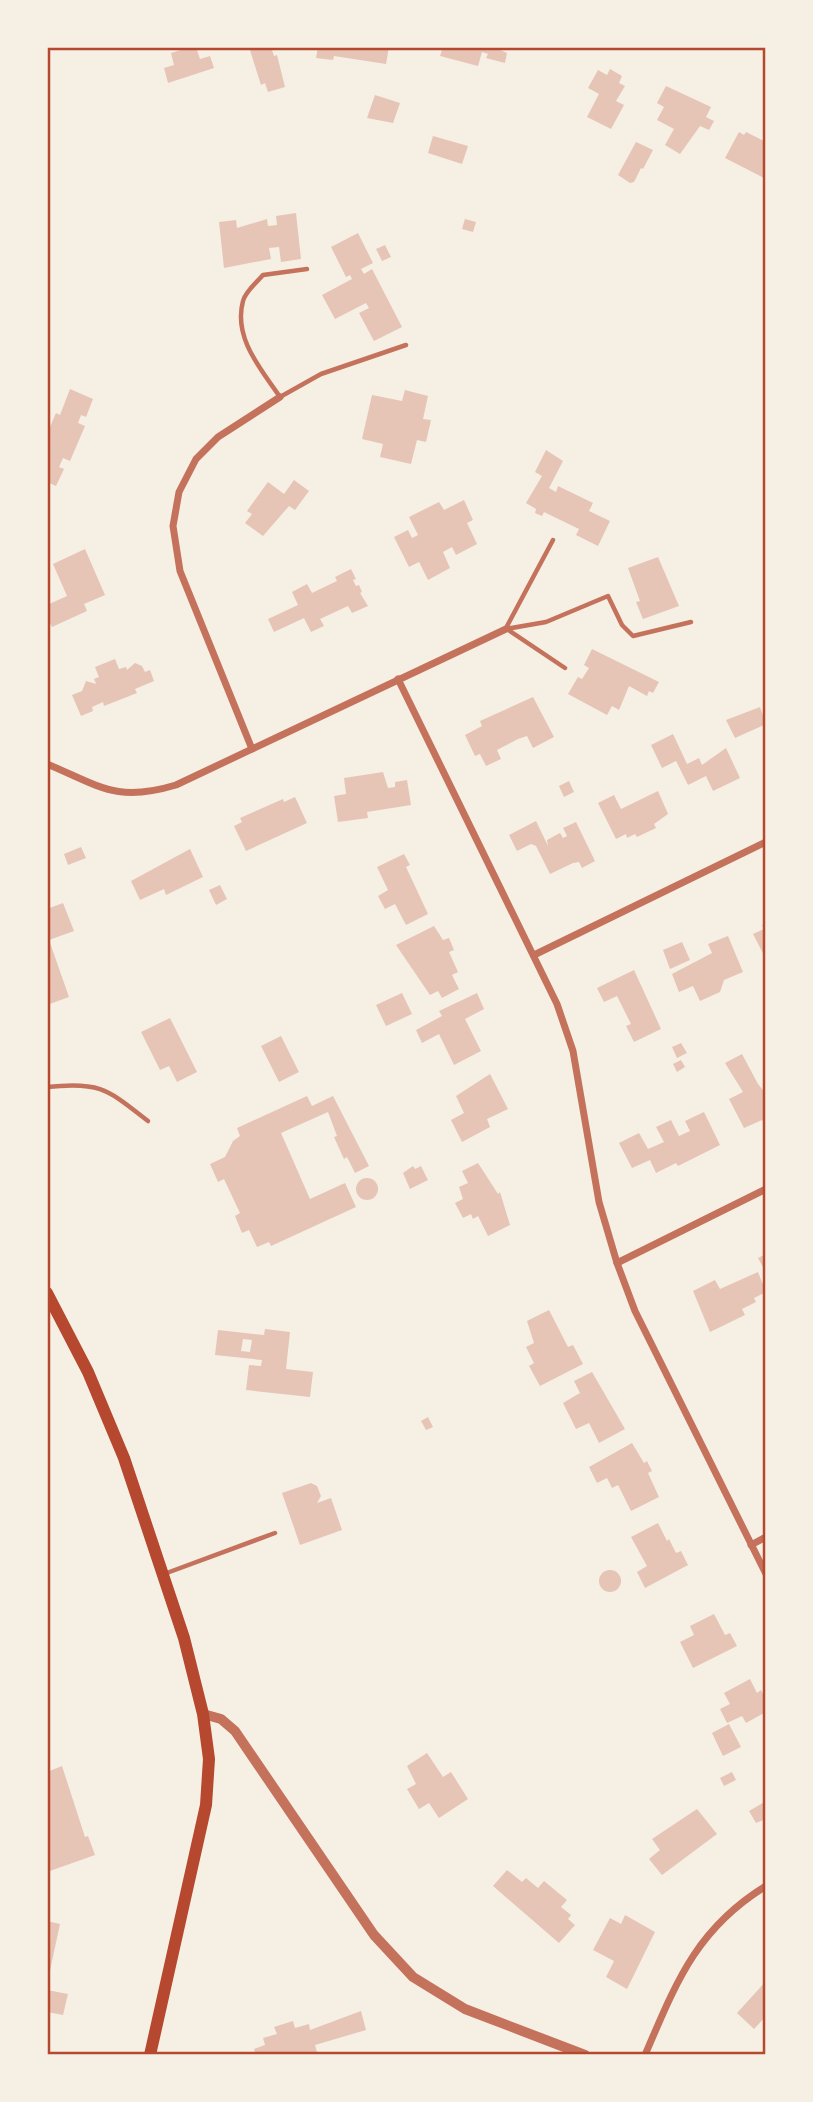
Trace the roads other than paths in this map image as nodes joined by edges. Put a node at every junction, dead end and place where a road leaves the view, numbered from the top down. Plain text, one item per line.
1 (307, 269) dead end
2 (406, 345) dead end
3 (280, 397) junction
4 (553, 540) dead end
5 (691, 622) dead end
6 (506, 629) junction
7 (565, 668) dead end
8 (398, 679) junction
9 (252, 749) junction
10 (47, 764) edge
11 (766, 842) edge
12 (534, 955) junction
13 (47, 1087) edge
14 (148, 1121) dead end
15 (766, 1189) edge
16 (617, 1263) junction
17 (47, 1293) edge
18 (275, 1533) dead end
19 (766, 1537) edge
20 (751, 1545) junction
21 (766, 1574) edge
22 (163, 1575) junction
23 (204, 1714) junction
24 (766, 1886) edge
25 (150, 2055) edge
26 (585, 2055) edge
27 (645, 2055) edge

1 - 3 lane
2 - 3 lane
3 - 9 street
4 - 6 lane
5 - 6 lane
6 - 7 lane
6 - 8 street
8 - 9 street
8 - 12 street
9 - 10 street
11 - 12 street
12 - 16 street
13 - 14 lane
15 - 16 street
16 - 20 street
17 - 22 main road
18 - 22 lane
19 - 20 street
20 - 21 street
22 - 23 main road
23 - 25 main road
23 - 26 street
24 - 27 street

